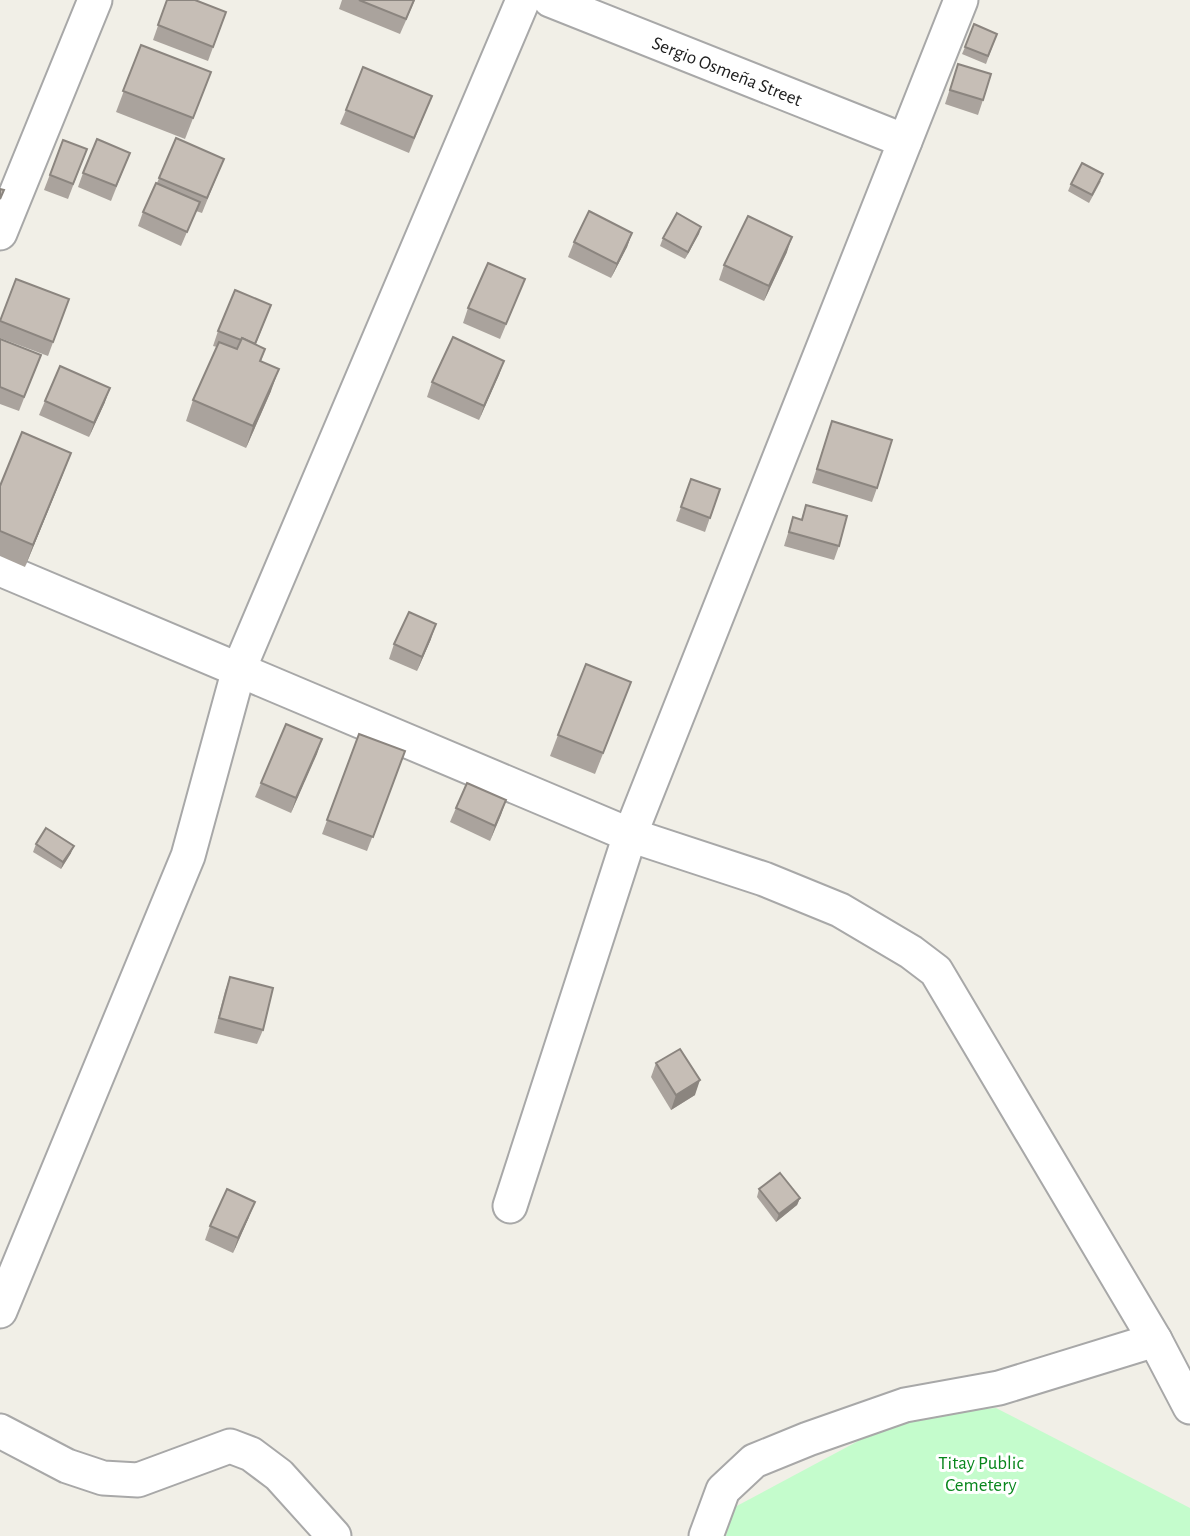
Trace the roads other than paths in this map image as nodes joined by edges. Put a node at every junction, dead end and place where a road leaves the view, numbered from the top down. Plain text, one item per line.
1 (95, 0) edge
2 (523, 0) edge
3 (550, 0) edge
4 (961, 0) edge
5 (905, 141) junction
6 (0, 233) edge
7 (0, 569) edge
8 (239, 669) junction
9 (630, 835) junction
10 (510, 1206) dead end
11 (0, 1311) edge
12 (1155, 1340) junction
13 (1190, 1407) edge
14 (0, 1431) edge
15 (334, 1536) edge
16 (706, 1536) edge

1 - 6 street
2 - 8 street
3 - 5 street, Sergio Osmeña Street
4 - 5 street
5 - 9 street
7 - 8 street
8 - 9 street
8 - 11 street
9 - 10 street
9 - 12 street
12 - 13 street
12 - 16 street
14 - 15 street

